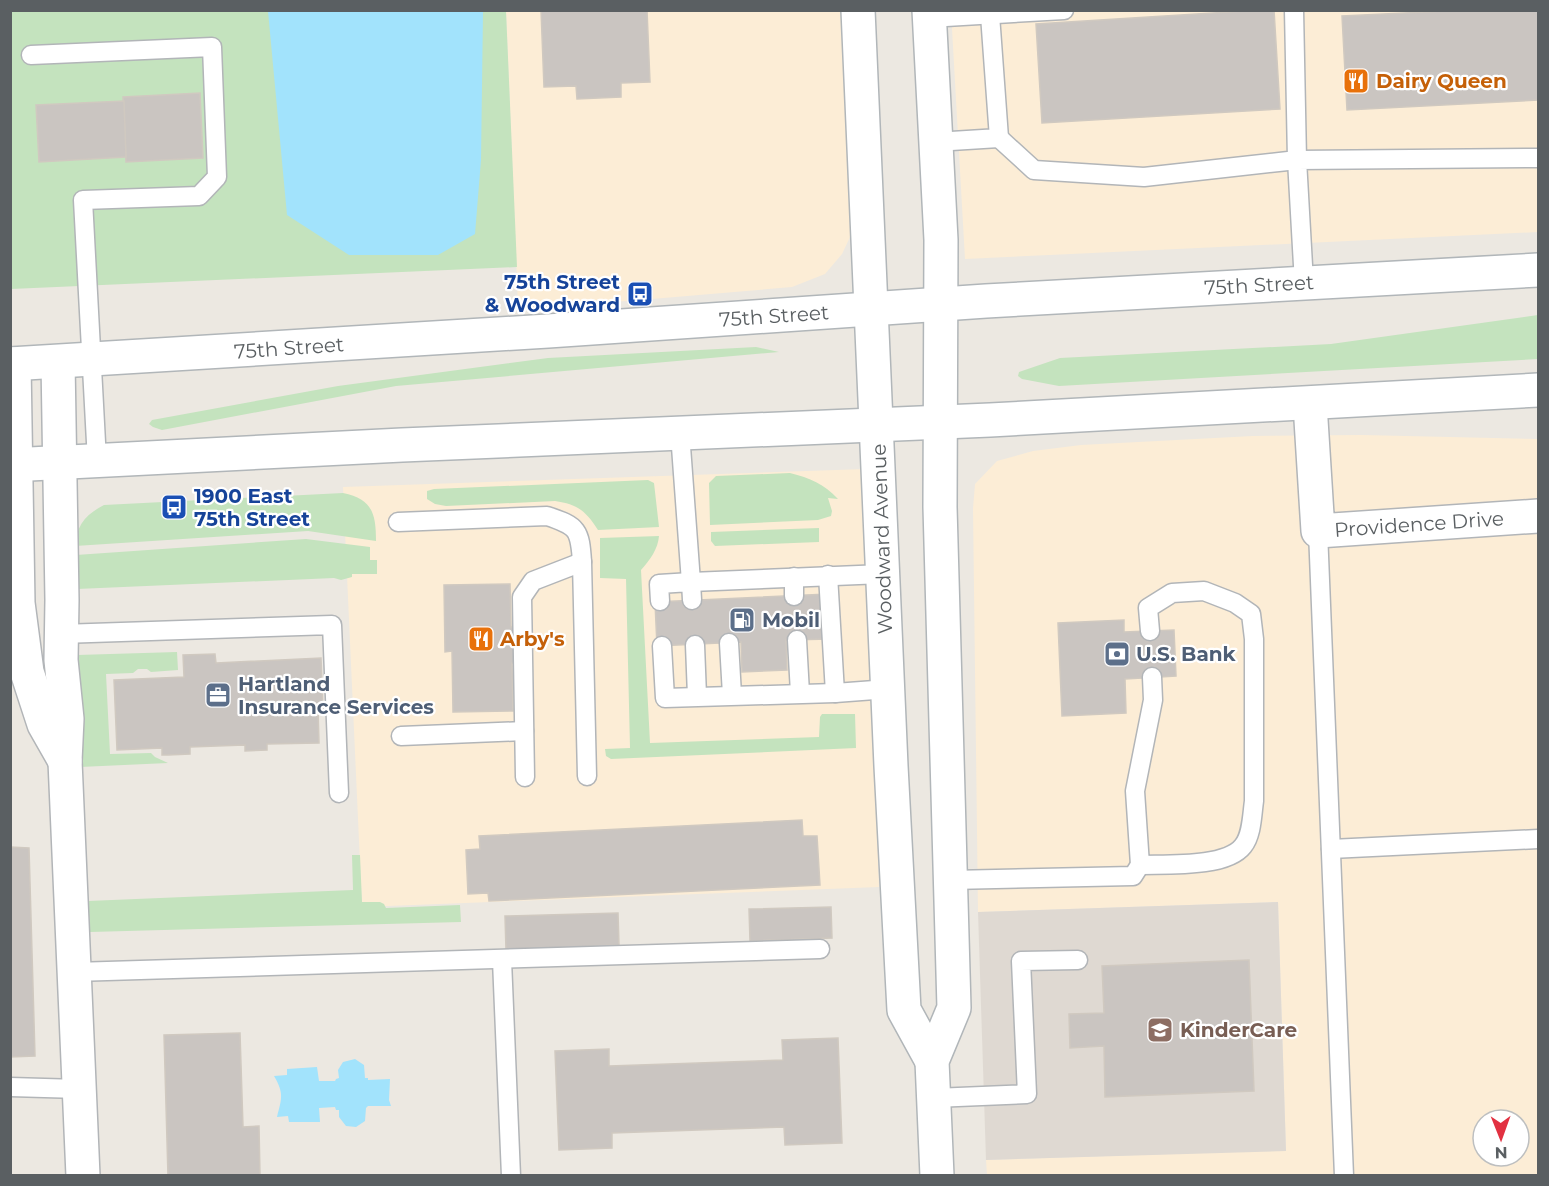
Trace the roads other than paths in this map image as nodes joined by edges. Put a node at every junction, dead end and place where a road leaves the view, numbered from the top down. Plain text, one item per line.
1 (858, 10) edge
2 (1064, 10) edge
3 (1294, 10) edge
4 (929, 14) edge
5 (990, 15) junction
6 (31, 54) dead end
7 (999, 138) junction
8 (936, 142) junction
9 (1539, 158) edge
10 (1297, 160) junction
11 (1539, 270) edge
12 (1304, 283) junction
13 (941, 304) junction
14 (871, 309) junction
15 (92, 360) junction
16 (58, 362) junction
17 (12, 364) edge
18 (1539, 390) edge
19 (1311, 404) junction
20 (941, 422) junction
21 (877, 424) junction
22 (680, 433) junction
23 (97, 461) junction
24 (60, 463) junction
25 (13, 465) edge
26 (1539, 516) edge
27 (398, 522) dead end
28 (1318, 531) junction
29 (582, 562) junction
30 (883, 574) junction
31 (828, 575) junction
32 (794, 577) junction
33 (692, 591) junction
34 (794, 596) dead end
35 (660, 602) dead end
36 (16, 631) edge
37 (1150, 632) dead end
38 (62, 633) junction
39 (797, 640) dead end
40 (729, 643) dead end
41 (695, 645) dead end
42 (662, 646) dead end
43 (1152, 677) dead end
44 (888, 688) junction
45 (800, 693) junction
46 (835, 693) junction
47 (732, 695) junction
48 (697, 696) junction
49 (524, 731) junction
50 (401, 736) dead end
51 (65, 762) junction
52 (587, 776) dead end
53 (525, 777) dead end
54 (339, 793) dead end
55 (1539, 839) edge
56 (1331, 849) junction
57 (1140, 865) junction
58 (951, 880) junction
59 (820, 949) dead end
60 (502, 960) junction
61 (1078, 960) dead end
62 (74, 972) junction
63 (932, 1061) junction
64 (10, 1087) edge
65 (79, 1089) junction
66 (934, 1098) junction
67 (83, 1176) edge
68 (511, 1176) edge
69 (937, 1176) edge
70 (1344, 1176) edge

1 - 14 main road, Woodward Avenue
2 - 5 lane
3 - 10 lane
4 - 5 lane
4 - 8 main road, Woodward Avenue
5 - 7 lane
6 - 15 lane
7 - 8 lane
7 - 10 lane
8 - 13 main road, Woodward Avenue
9 - 10 lane
10 - 12 lane
11 - 12 main road, 75th Street
12 - 13 main road, 75th Street
13 - 14 main road, 75th Street
13 - 20 main road, Woodward Avenue
14 - 15 main road, 75th Street
14 - 21 main road, Woodward Avenue
15 - 16 main road, 75th Street
15 - 23 lane
16 - 17 main road, 75th Street
16 - 24 main road
17 - 25 main road
18 - 19 main road
19 - 20 main road
19 - 28 main road, Providence Drive
20 - 21 main road
20 - 58 main road, Woodward Avenue
21 - 22 main road
21 - 30 main road, Woodward Avenue
22 - 23 main road
22 - 33 lane
23 - 24 main road
24 - 25 main road
24 - 38 main road
25 - 36 main road
26 - 28 main road, Providence Drive
27 - 29 lane
28 - 56 lane
29 - 49 lane
29 - 52 lane
30 - 31 lane
30 - 44 main road, Woodward Avenue
31 - 32 lane
31 - 46 lane
32 - 33 lane
32 - 34 lane
33 - 35 lane
36 - 38 main road
36 - 51 main road
37 - 57 lane
38 - 51 main road
38 - 54 lane
39 - 45 lane
40 - 47 lane
41 - 48 lane
42 - 48 lane
43 - 57 lane
44 - 46 lane
44 - 63 main road, Woodward Avenue
45 - 46 lane
45 - 47 lane
47 - 48 lane
49 - 50 lane
49 - 53 lane
51 - 62 main road
55 - 56 lane
56 - 70 lane
57 - 58 lane
58 - 63 main road, Woodward Avenue
59 - 60 lane
60 - 62 lane
60 - 68 lane
61 - 66 lane
62 - 65 main road
63 - 66 main road, Woodward Avenue
64 - 65 lane
65 - 67 main road
66 - 69 main road, Woodward Avenue

